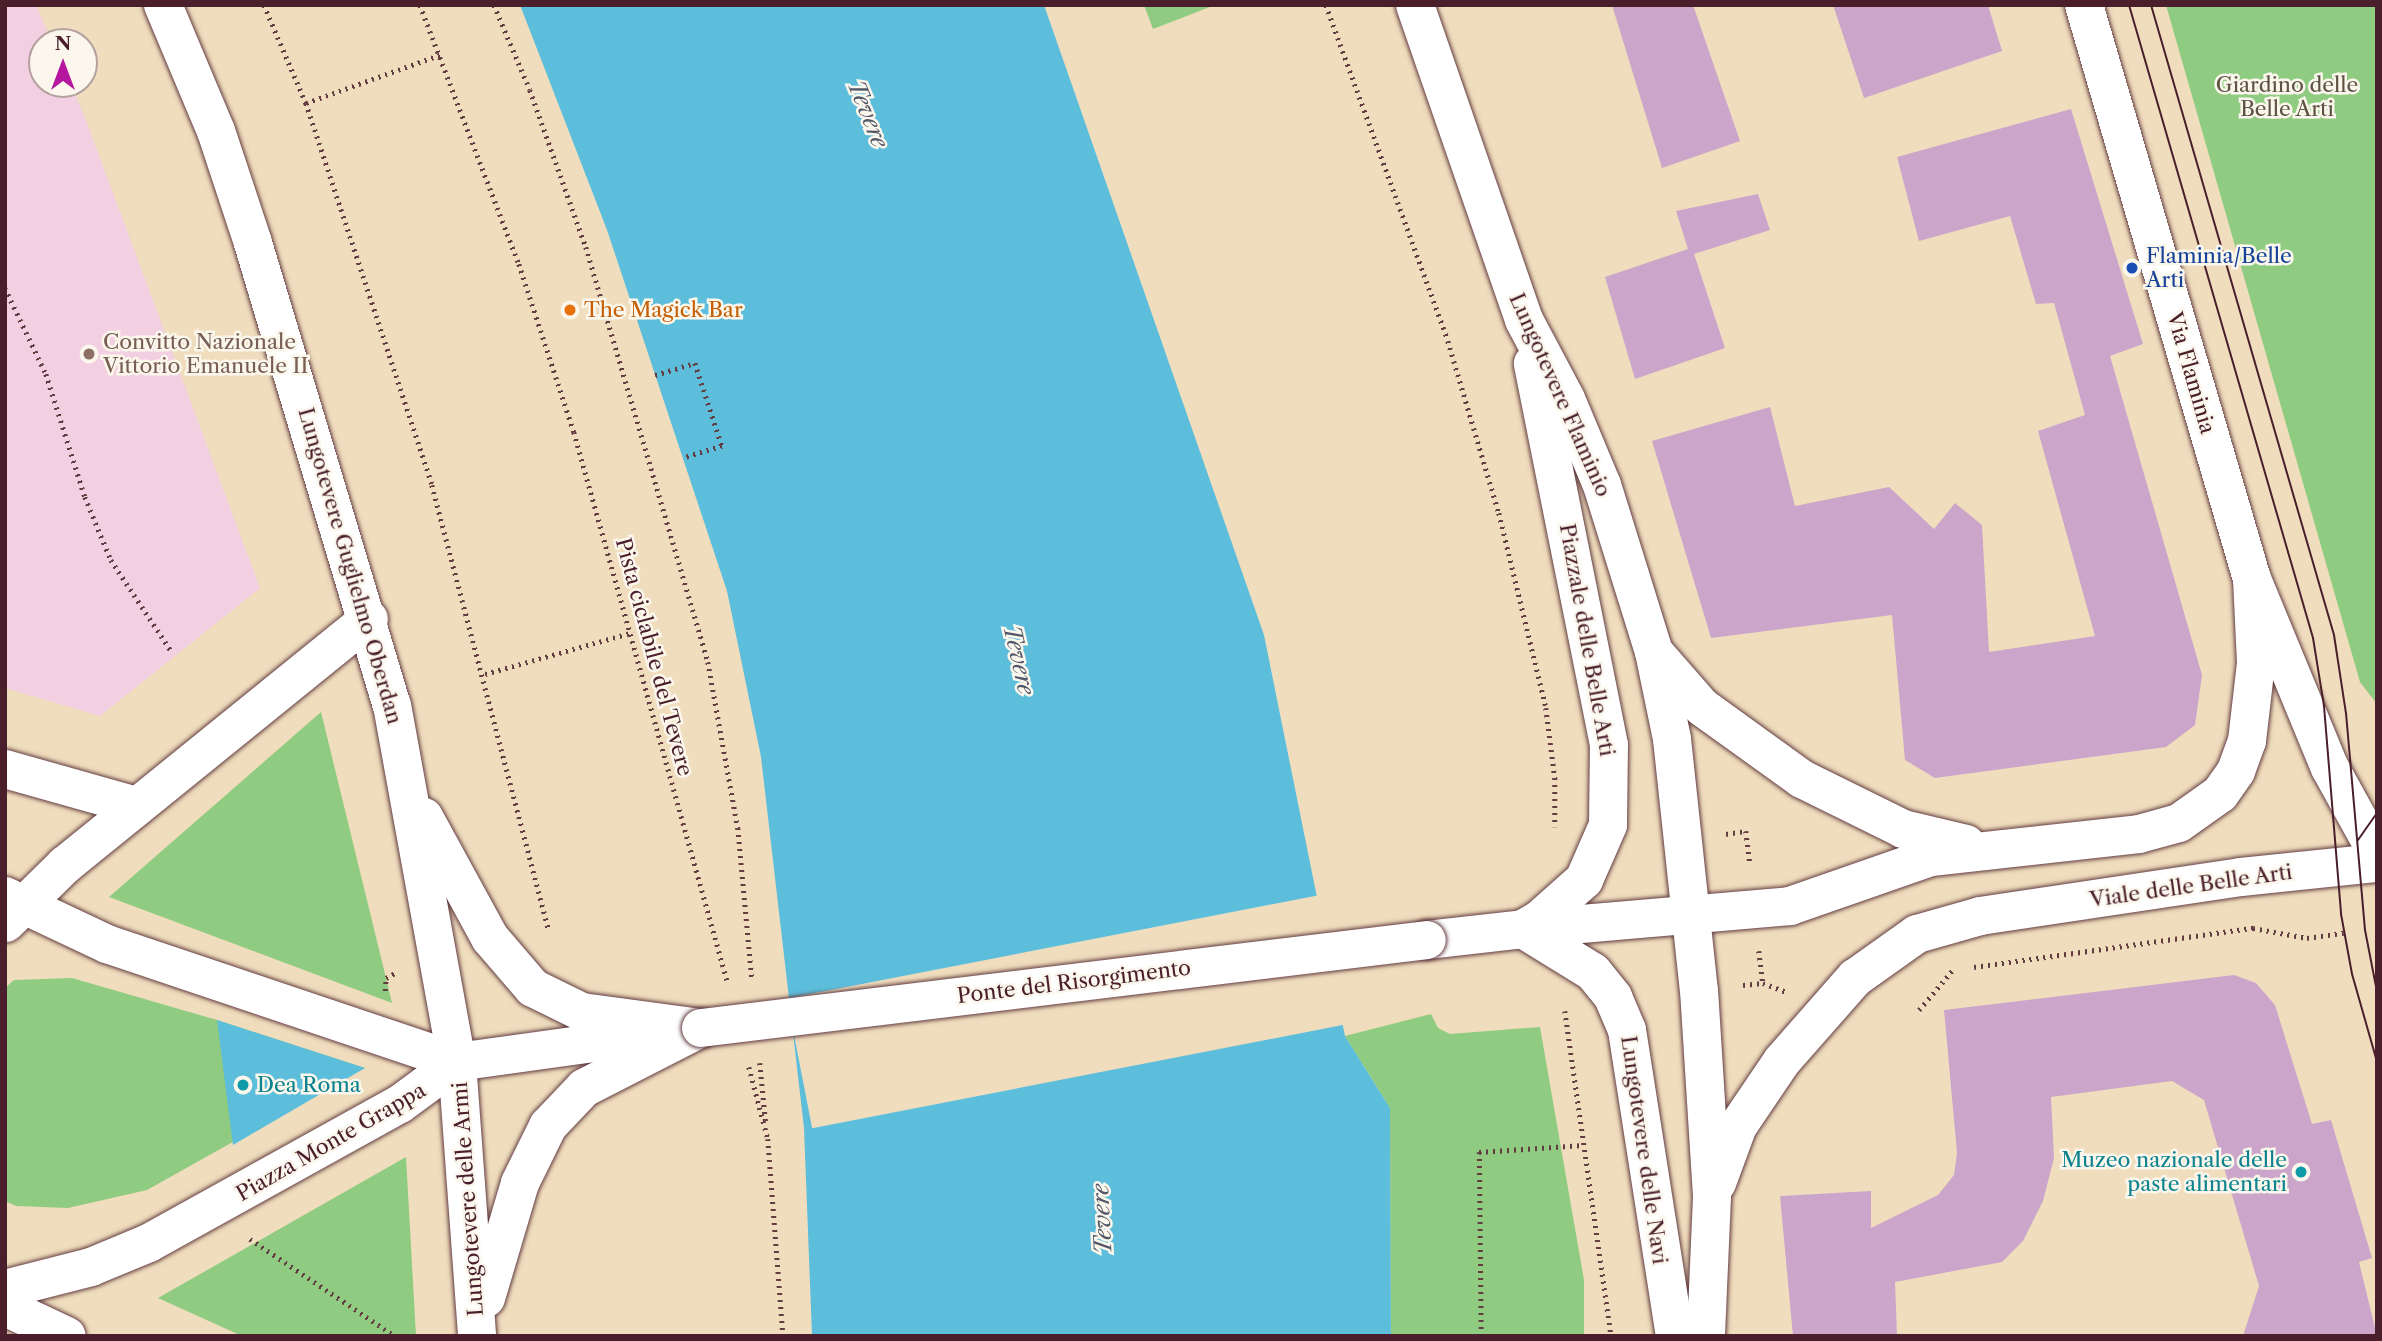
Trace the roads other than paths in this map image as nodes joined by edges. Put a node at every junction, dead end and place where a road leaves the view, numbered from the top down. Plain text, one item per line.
1 (163, 5) edge
2 (1415, 5) edge
3 (2084, 5) edge
4 (1524, 320) junction
5 (2252, 579) junction
6 (369, 619) junction
7 (1654, 652) junction
8 (5, 769) edge
9 (408, 788) junction
10 (137, 806) junction
11 (2000, 848) junction
12 (2377, 853) edge
13 (2377, 863) edge
14 (11, 908) edge
15 (1692, 917) junction
16 (1523, 929) junction
17 (701, 1028) junction
18 (457, 1062) junction
19 (1712, 1197) junction
20 (5, 1289) edge
21 (5, 1307) edge
22 (477, 1331) edge
23 (67, 1336) edge
24 (1675, 1336) edge
25 (1706, 1336) edge

1 - 6 main road, Lungotevere Guglielmo Oberdan
2 - 4 main road, Lungotevere Flaminio
3 - 5 main road, Via Flaminia
4 - 7 main road, Lungotevere Flaminio
4 - 16 main road, Piazzale delle Belle Arti
5 - 11 main road
5 - 12 main road
6 - 9 main road, Lungotevere Guglielmo Oberdan
6 - 10 main road, Piazza Monte Grappa
7 - 11 main road
7 - 15 main road, Lungotevere Flaminio
8 - 10 main road
9 - 17 main road
9 - 18 main road, Lungotevere Guglielmo Oberdan
10 - 14 main road, Piazza Monte Grappa
11 - 15 main road
13 - 19 main road, Viale delle Belle Arti
14 - 18 main road, Piazza Monte Grappa
15 - 16 main road, Ponte del Risorgimento
15 - 19 main road
16 - 17 main road, Ponte del Risorgimento, bridge
16 - 24 main road, Lungotevere delle Navi
17 - 18 main road, Ponte del Risorgimento
17 - 22 main road
18 - 20 main road, Piazza Monte Grappa
18 - 22 main road, Lungotevere delle Armi
19 - 25 main road
21 - 23 main road

